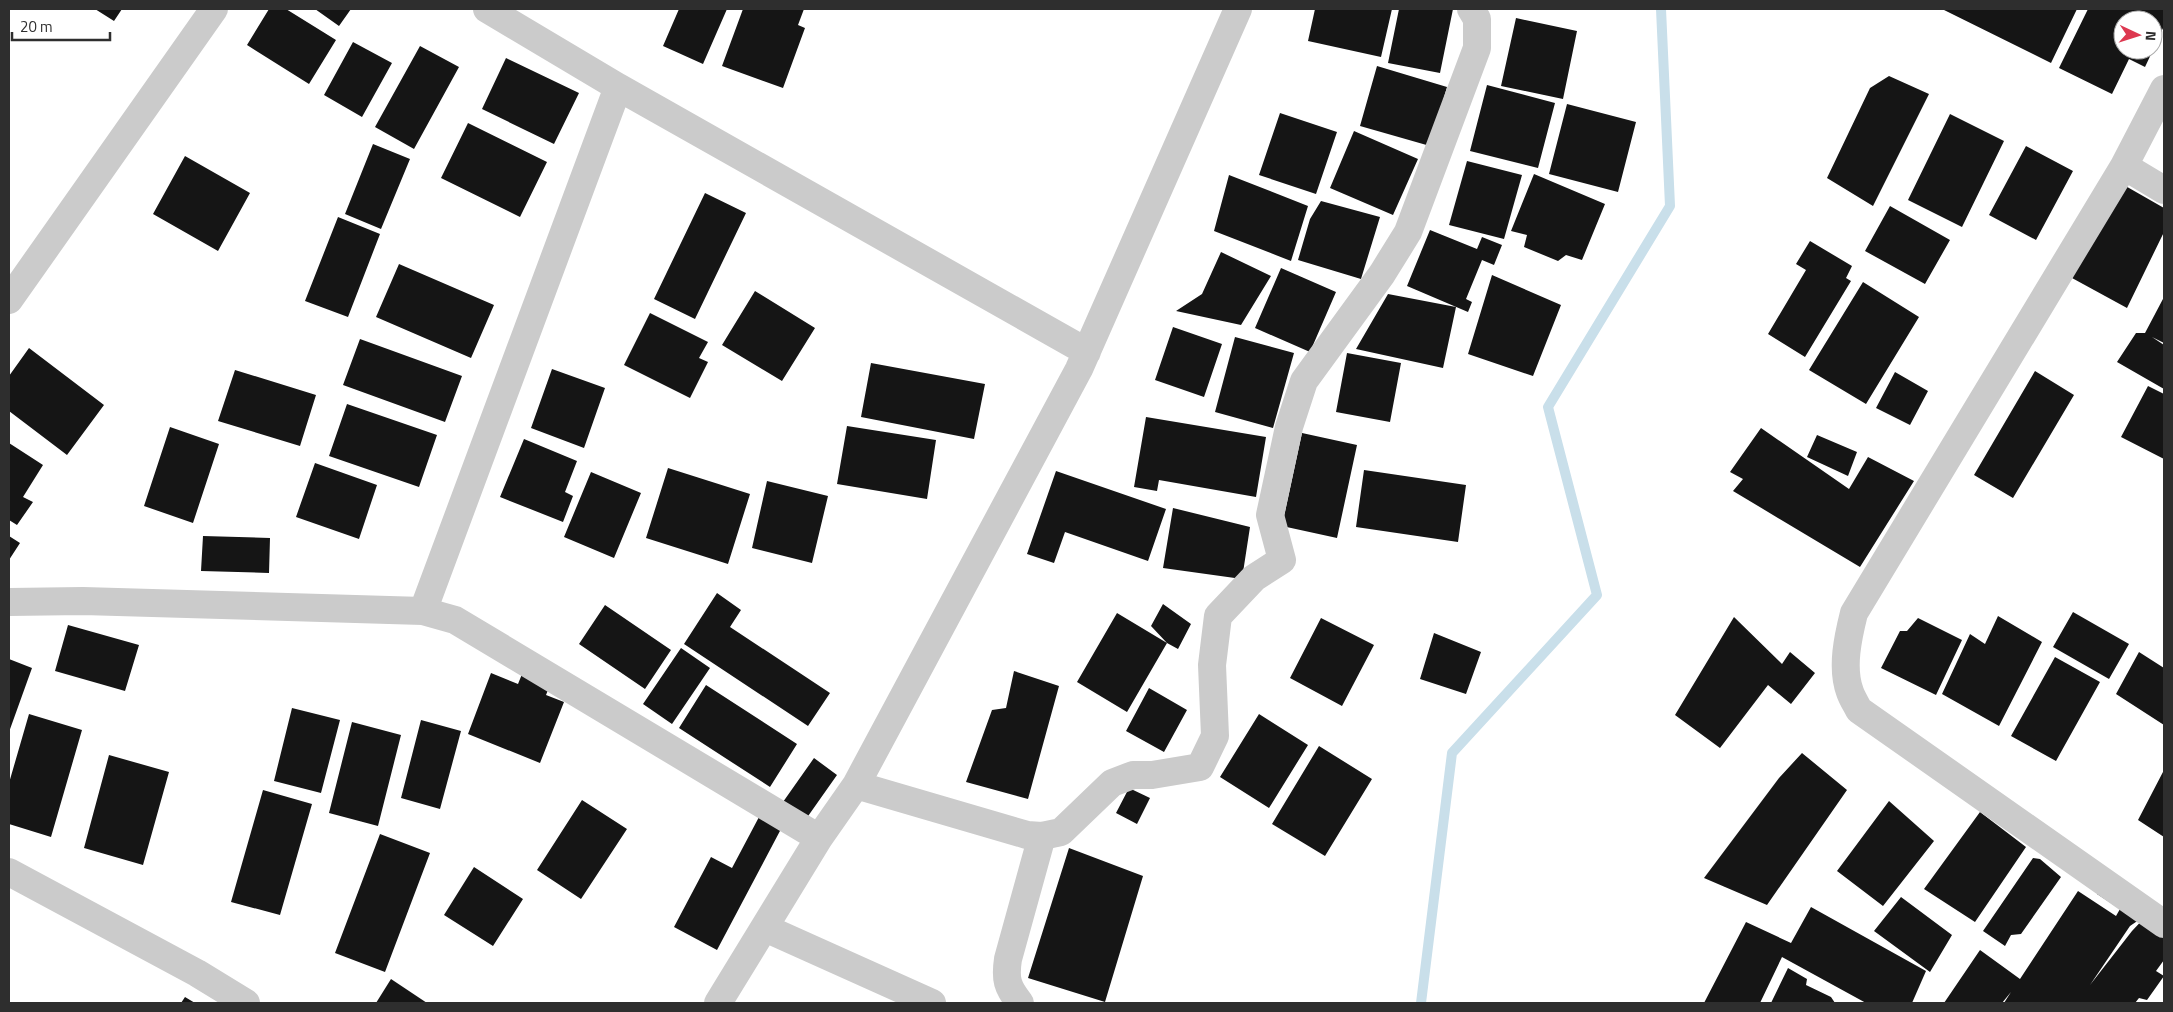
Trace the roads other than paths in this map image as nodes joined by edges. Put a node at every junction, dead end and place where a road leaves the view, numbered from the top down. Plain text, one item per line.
1 (214, 9) edge
2 (487, 9) edge
3 (1238, 9) edge
4 (1471, 9) edge
5 (618, 87) junction
6 (2164, 88) edge
7 (2124, 166) junction
8 (2164, 190) edge
9 (9, 300) edge
10 (1087, 352) junction
11 (9, 602) edge
12 (423, 610) junction
13 (856, 785) junction
14 (1042, 836) junction
15 (819, 838) junction
16 (9, 872) edge
17 (2164, 924) edge
18 (765, 928) junction
19 (246, 1003) edge
20 (718, 1003) edge
21 (932, 1003) edge
22 (1020, 1003) edge

1 - 9 street
2 - 5 street
3 - 10 street
4 - 14 street
5 - 10 street
5 - 12 street
6 - 7 street
7 - 8 street
7 - 17 street
10 - 13 street
11 - 12 street
12 - 15 street
13 - 14 street
13 - 15 street
14 - 22 street
15 - 18 street
16 - 19 street
18 - 20 street
18 - 21 street

